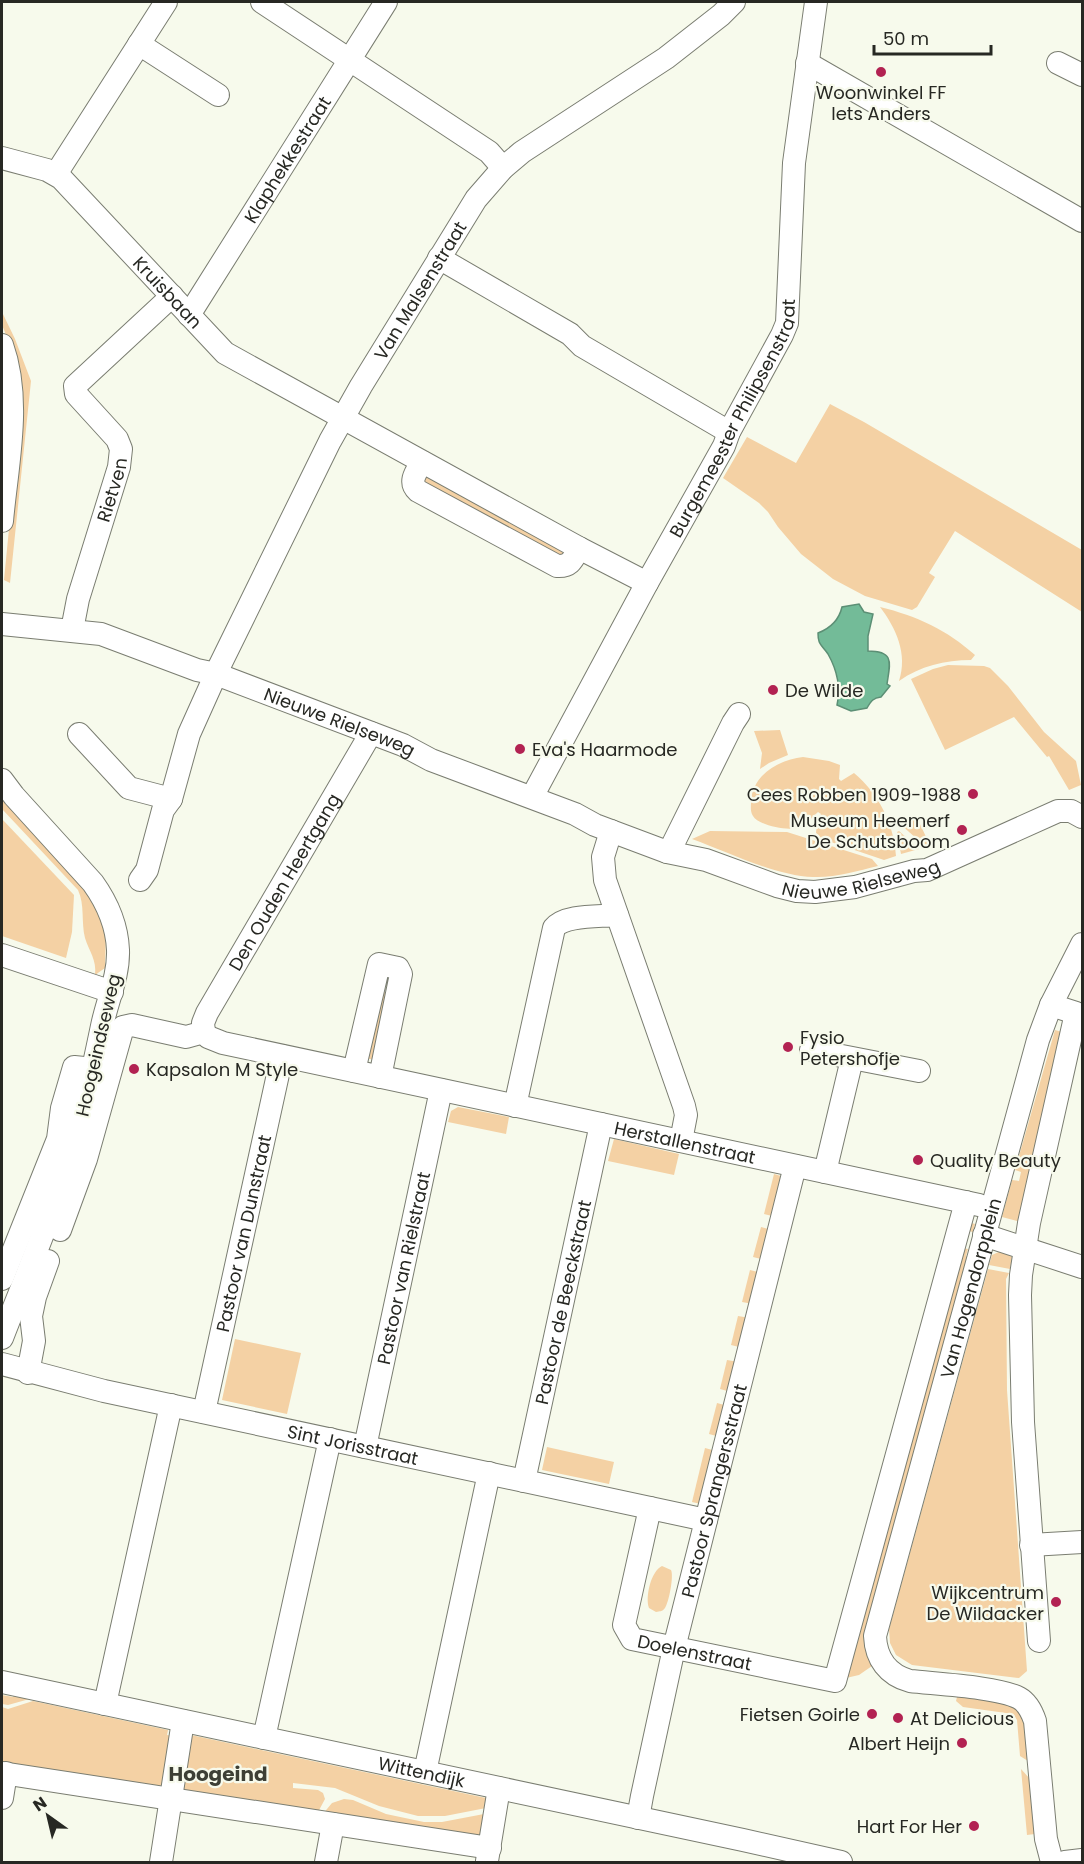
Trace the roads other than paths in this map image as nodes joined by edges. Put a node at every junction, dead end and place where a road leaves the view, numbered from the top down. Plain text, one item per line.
1 (166, 2) edge
2 (262, 2) edge
3 (386, 2) edge
4 (734, 2) edge
5 (816, 2) edge
6 (139, 44) junction
7 (350, 59) junction
8 (807, 63) junction
9 (1058, 63) dead end
10 (1083, 75) edge
11 (218, 95) dead end
12 (2, 158) edge
13 (503, 168) junction
14 (56, 174) junction
15 (1083, 221) edge
16 (439, 258) junction
17 (172, 296) junction
18 (189, 315) junction
19 (2, 345) edge
20 (343, 418) junction
21 (729, 432) junction
22 (2, 521) edge
23 (647, 583) junction
24 (2, 624) edge
25 (72, 630) junction
26 (216, 674) junction
27 (739, 714) dead end
28 (79, 734) dead end
29 (371, 734) junction
30 (2, 780) edge
31 (532, 797) junction
32 (171, 799) junction
33 (1077, 814) edge
34 (611, 831) junction
35 (667, 852) junction
36 (140, 880) dead end
37 (617, 915) junction
38 (1083, 944) edge
39 (2, 955) edge
40 (112, 992) junction
41 (1051, 1005) junction
42 (1079, 1014) edge
43 (123, 1027) joint
44 (204, 1032) junction
45 (812, 1050) dead end
46 (282, 1056) junction
47 (852, 1059) junction
48 (94, 1069) junction
49 (354, 1071) junction
50 (919, 1071) dead end
51 (380, 1077) junction
52 (441, 1090) junction
53 (515, 1106) junction
54 (601, 1124) junction
55 (681, 1141) junction
56 (795, 1166) junction
57 (825, 1172) junction
58 (966, 1202) junction
59 (991, 1208) junction
60 (984, 1234) junction
61 (1025, 1248) junction
62 (1083, 1267) edge
63 (2, 1279) edge
64 (2, 1338) edge
65 (2, 1365) edge
66 (28, 1373) junction
67 (171, 1405) junction
68 (204, 1412) junction
69 (330, 1439) junction
70 (365, 1447) junction
71 (489, 1473) junction
72 (524, 1481) junction
73 (650, 1508) junction
74 (706, 1520) junction
75 (1083, 1542) edge
76 (1031, 1545) junction
77 (1039, 1641) dead end
78 (674, 1648) junction
79 (840, 1663) joint
80 (2, 1682) edge
81 (105, 1704) junction
82 (183, 1720) junction
83 (264, 1738) junction
84 (425, 1772) junction
85 (4, 1773) edge
86 (499, 1788) junction
87 (2, 1798) edge
88 (170, 1799) junction
89 (638, 1818) junction
90 (333, 1824) junction
91 (488, 1855) edge
92 (1083, 1860) edge
93 (161, 1863) edge
94 (326, 1863) edge
95 (841, 1863) edge
96 (1052, 1863) edge
97 (1065, 1863) edge

1 - 6 street
2 - 7 street
3 - 7 street, Klaphekkestraat
4 - 13 street, Van Malsenstraat
5 - 8 street, Burgemeester Philipsenstraat
6 - 11 street
6 - 14 street
7 - 13 street
7 - 18 street, Klaphekkestraat
8 - 15 street
8 - 21 street, Burgemeester Philipsenstraat
9 - 10 street
12 - 14 street, Kruisbaan
13 - 16 street, Van Malsenstraat
14 - 17 street, Kruisbaan
16 - 20 street, Van Malsenstraat
16 - 21 street
17 - 18 street, Kruisbaan
17 - 25 street, Rietven
18 - 20 street, Kruisbaan
19 - 22 street
20 - 23 street, Kruisbaan
20 - 26 street, Van Malsenstraat
21 - 23 street, Burgemeester Philipsenstraat
23 - 31 street, Burgemeester Philipsenstraat
24 - 25 street, Nieuwe Rielseweg
25 - 26 street, Nieuwe Rielseweg
26 - 29 street, Nieuwe Rielseweg
26 - 32 street, Van Malsenstraat
27 - 35 street
28 - 32 street
29 - 31 street, Nieuwe Rielseweg
29 - 44 street, Den Ouden Heertgang
30 - 40 street, Hoogeindseweg
31 - 34 street, Nieuwe Rielseweg
32 - 36 street, Van Malsenstraat
33 - 35 street, Nieuwe Rielseweg
34 - 35 street, Nieuwe Rielseweg
34 - 37 street
37 - 53 street
37 - 55 street
38 - 41 street, Van Hogendorpplein
39 - 40 street
40 - 48 street, Hoogeindseweg
41 - 42 street
41 - 59 street, Van Hogendorpplein
42 - 61 street
43 - 44 street, Herstallenstraat
43 - 66 street, Hoogeindseweg
44 - 46 street, Herstallenstraat
45 - 47 street
46 - 49 street, Herstallenstraat
46 - 68 street, Pastoor van Dunstraat
47 - 50 street
47 - 57 street
48 - 63 street
48 - 64 street, Hoogeindseweg
49 - 51 street, Herstallenstraat
49 - 51 street
51 - 52 street, Herstallenstraat
52 - 53 street, Herstallenstraat
52 - 70 street, Pastoor van Rielstraat
53 - 54 street, Herstallenstraat
54 - 55 street, Herstallenstraat
54 - 72 street, Pastoor de Beeckstraat
55 - 56 street, Herstallenstraat
56 - 57 street, Herstallenstraat
56 - 74 street, Pastoor Sprangersstraat
57 - 58 street, Herstallenstraat
58 - 59 street, Herstallenstraat
58 - 79 street, Van Hogendorpplein
59 - 60 street, Van Hogendorpplein
60 - 61 street
60 - 96 street, Van Hogendorpplein
61 - 62 street
61 - 76 street
65 - 66 street, Sint Jorisstraat
66 - 67 street, Sint Jorisstraat
67 - 68 street, Sint Jorisstraat
67 - 81 street
68 - 69 street, Sint Jorisstraat
69 - 70 street, Sint Jorisstraat
69 - 83 street
70 - 71 street, Sint Jorisstraat
71 - 72 street, Sint Jorisstraat
71 - 84 street
72 - 73 street, Sint Jorisstraat
73 - 74 street, Sint Jorisstraat
73 - 78 street, Doelenstraat
74 - 78 street, Pastoor Sprangersstraat
75 - 76 street
76 - 77 street
78 - 79 street, Doelenstraat
78 - 89 street, Pastoor Sprangersstraat
80 - 81 street, Wittendijk
81 - 82 street, Wittendijk
82 - 83 street, Wittendijk
82 - 88 street
83 - 84 street, Wittendijk
84 - 86 street, Wittendijk
85 - 87 street
85 - 88 street
86 - 89 street, Wittendijk
86 - 91 street
88 - 90 street
88 - 93 street
89 - 95 street, Wittendijk
90 - 91 street
90 - 94 street
92 - 97 street

